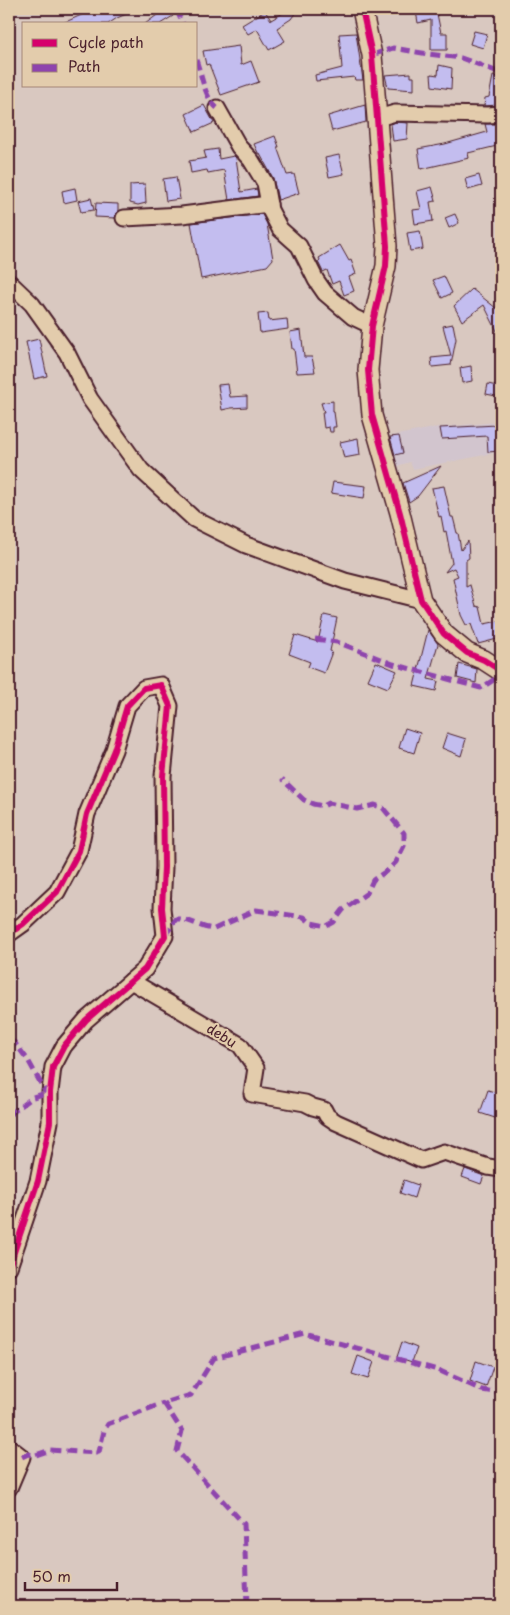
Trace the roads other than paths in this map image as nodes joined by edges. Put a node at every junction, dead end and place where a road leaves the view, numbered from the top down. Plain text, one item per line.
1 (362, 9) edge
2 (217, 108) dead end
3 (501, 114) edge
4 (378, 118) junction
5 (269, 204) junction
6 (124, 218) dead end
7 (9, 282) edge
8 (372, 326) junction
9 (421, 600) junction
10 (501, 671) edge
11 (9, 934) edge
12 (131, 981) junction
13 (501, 1169) edge
14 (9, 1267) edge
15 (9, 1448) edge
16 (9, 1488) edge

1 - 4 street
2 - 5 street
3 - 4 street
4 - 8 street
5 - 6 street
5 - 8 street
7 - 9 street
8 - 9 street
9 - 10 street
11 - 12 street
12 - 13 street, debu
12 - 14 street
15 - 16 street

